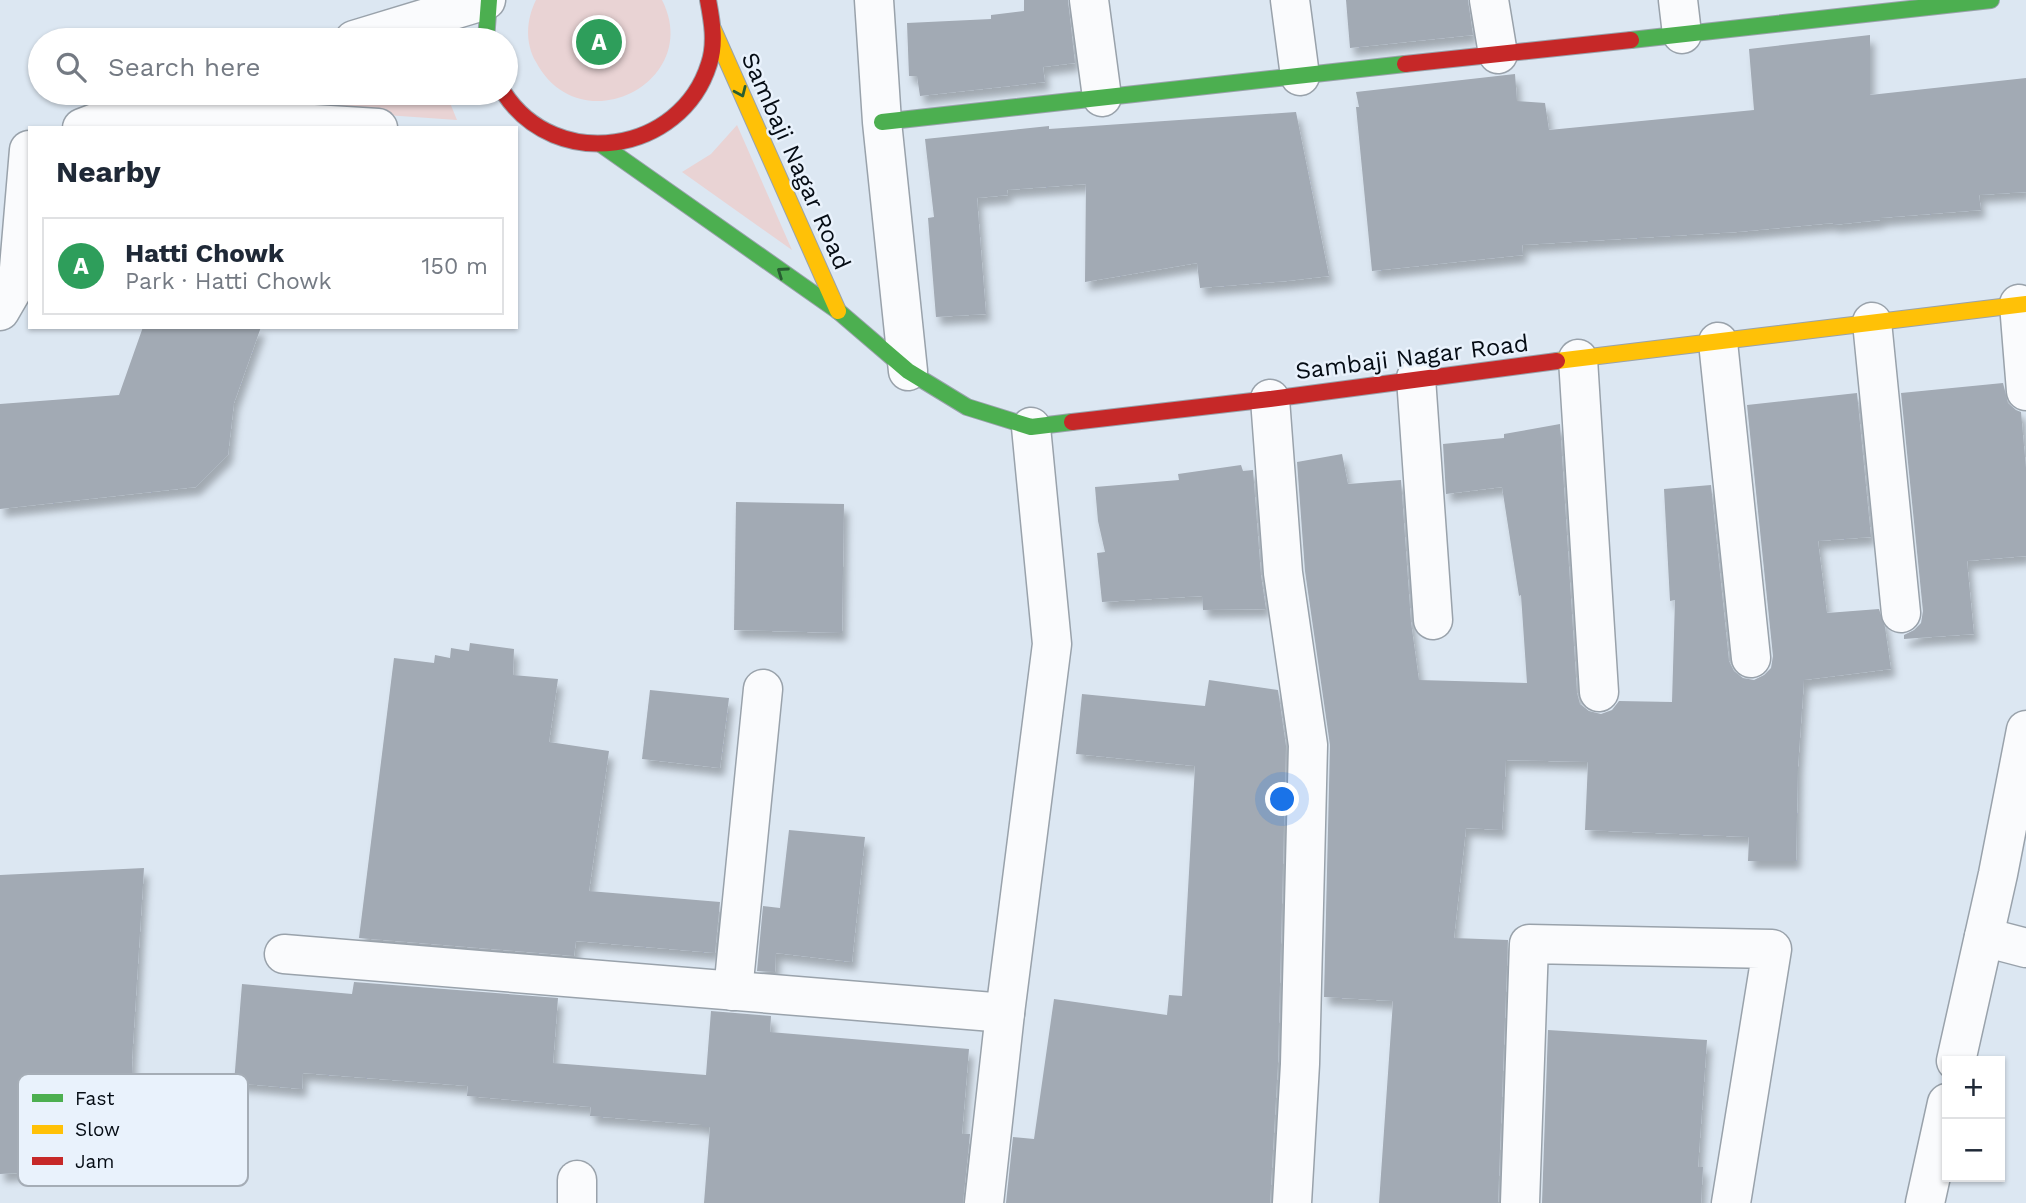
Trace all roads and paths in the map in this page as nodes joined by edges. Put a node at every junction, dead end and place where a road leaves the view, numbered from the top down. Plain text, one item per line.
1 (488, 0) edge
2 (708, 0) edge
3 (874, 0) edge
4 (1089, 0) edge
5 (1290, 0) edge
6 (1489, 0) edge
7 (1991, 0) edge
8 (1797, 11) edge
9 (1680, 17) edge
10 (394, 28) edge
11 (487, 28) edge
12 (713, 29) junction
13 (1498, 54) junction
14 (1300, 76) junction
15 (1102, 97) junction
16 (143, 105) edge
17 (513, 105) edge
18 (121, 112) junction
19 (882, 122) junction
20 (87, 126) edge
21 (346, 126) edge
22 (518, 136) edge
23 (584, 142) junction
24 (28, 152) edge
25 (28, 172) edge
26 (0, 174) edge
27 (2022, 304) edge
28 (0, 311) edge
29 (838, 312) junction
30 (1872, 322) junction
31 (1718, 342) junction
32 (1578, 359) junction
33 (908, 371) junction
34 (1416, 378) junction
35 (2026, 391) edge
36 (1270, 399) junction
37 (1031, 427) junction
38 (1901, 612) dead end
39 (1433, 620) dead end
40 (1751, 658) dead end
41 (763, 689) dead end
42 (1598, 692) dead end
43 (2026, 730) edge
44 (1984, 937) junction
45 (2026, 948) edge
46 (284, 954) dead end
47 (733, 990) junction
48 (1005, 1013) junction
49 (1957, 1056) edge
50 (1943, 1119) edge
51 (984, 1203) edge
52 (1292, 1203) edge
53 (1520, 1203) edge
54 (1731, 1203) edge
55 (1925, 1203) edge

1 - 10 street
1 - 11 street
2 - 12 street
3 - 19 street
4 - 15 street
5 - 14 street
6 - 13 street
7 - 8 street
8 - 9 street
9 - 13 street
12 - 23 street
12 -> 29 street, Sambaji Nagar Road
13 - 14 street
14 - 15 street
15 - 19 street
16 - 18 street
17 - 23 street, Sambaji Nagar Road
18 - 20 street
18 - 21 street
19 - 33 street
22 - 23 street
29 -> 23 street, Sambaji Nagar Road
24 - 26 street
25 - 28 street
27 - 30 street, Sambaji Nagar Road
27 - 35 street
29 - 33 street, Sambaji Nagar Road
30 - 31 street, Sambaji Nagar Road
30 - 38 street
31 - 32 street, Sambaji Nagar Road
31 - 40 street
32 - 34 street, Sambaji Nagar Road
32 - 42 street
33 - 37 street, Sambaji Nagar Road
34 - 36 street, Sambaji Nagar Road
34 - 39 street
36 - 37 street, Sambaji Nagar Road
36 - 52 street
37 - 48 street
41 - 47 street
43 - 44 street
44 - 45 street
44 - 49 street
46 - 47 street
47 - 48 street
48 - 51 street
50 - 55 street
53 - 54 street

